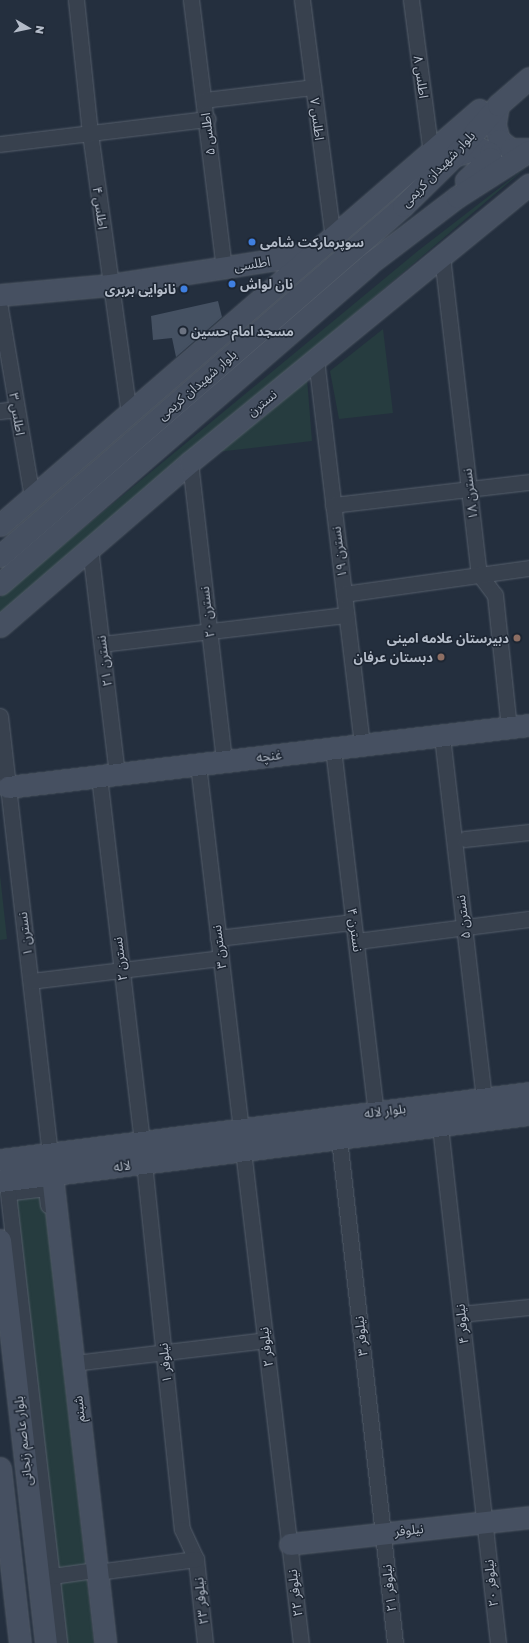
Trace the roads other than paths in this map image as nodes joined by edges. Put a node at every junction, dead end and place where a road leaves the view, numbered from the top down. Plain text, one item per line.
1 (76, 0) edge
2 (192, 0) edge
3 (302, 0) edge
4 (411, 0) edge
5 (529, 64) edge
6 (529, 78) edge
7 (313, 87) junction
8 (204, 100) junction
9 (498, 105) junction
10 (206, 119) junction
11 (90, 133) junction
12 (0, 144) edge
13 (529, 150) edge
14 (431, 154) junction
15 (454, 156) junction
16 (529, 185) edge
17 (458, 197) junction
18 (333, 238) junction
19 (311, 254) junction
20 (442, 256) junction
21 (224, 268) junction
22 (110, 285) junction
23 (0, 295) edge
24 (0, 308) edge
25 (316, 359) junction
26 (16, 408) junction
27 (0, 411) edge
28 (129, 415) junction
29 (190, 462) junction
30 (529, 482) edge
31 (470, 489) junction
32 (32, 497) junction
33 (333, 505) junction
34 (0, 525) edge
35 (90, 548) junction
36 (0, 556) edge
37 (529, 568) edge
38 (479, 574) junction
39 (0, 584) edge
40 (344, 594) junction
41 (346, 615) junction
42 (0, 626) edge
43 (209, 631) junction
44 (102, 644) junction
45 (0, 716) edge
46 (519, 726) edge
47 (442, 736) junction
48 (362, 745) junction
49 (333, 748) junction
50 (224, 761) junction
51 (198, 764) junction
52 (108, 775) junction
53 (8, 787) junction
54 (529, 832) edge
55 (465, 839) dead end
56 (529, 919) edge
57 (353, 922) junction
58 (464, 927) junction
59 (218, 938) junction
60 (356, 941) junction
61 (220, 958) junction
62 (121, 970) junction
63 (31, 981) junction
64 (529, 1093) edge
65 (484, 1099) junction
66 (376, 1112) junction
67 (529, 1114) edge
68 (440, 1126) junction
69 (241, 1130) junction
70 (339, 1138) junction
71 (142, 1142) junction
72 (243, 1150) junction
73 (50, 1152) junction
74 (0, 1160) edge
75 (144, 1163) junction
76 (52, 1174) junction
77 (0, 1181) edge
78 (0, 1240) edge
79 (529, 1307) edge
80 (461, 1314) junction
81 (266, 1340) junction
82 (164, 1352) junction
83 (74, 1363) junction
84 (0, 1468) edge
85 (529, 1517) edge
86 (484, 1522) junction
87 (383, 1533) junction
88 (290, 1544) junction
89 (196, 1559) junction
90 (93, 1572) junction
91 (52, 1576) junction
92 (20, 1643) edge
93 (46, 1643) edge
94 (59, 1643) edge
95 (97, 1643) edge
96 (105, 1643) edge
97 (205, 1643) edge
98 (301, 1643) edge
99 (395, 1643) edge
100 (498, 1643) edge

1 - 11 street, اطلس ۴
2 - 8 street, اطلس ۵
3 - 7 street, اطلس ۷
4 - 14 street, اطلس ۸
5 - 14 main road, اطلسی
6 - 9 main road, بلوار شهیدان کریمی
7 - 8 street
7 - 18 street, اطلس ۷
8 - 10 street, اطلس ۵
9 - 13 main road
9 - 15 main road, بلوار شهیدان کریمی
10 - 11 street
10 - 21 street, اطلس ۵
11 - 12 street
11 - 22 street, اطلس ۴
13 - 17 main road, بلوار شهیدان کریمی
14 - 18 main road, اطلسی
15 - 17 main road
15 - 36 main road, بلوار شهیدان کریمی
16 - 20 main road, نسترن
17 - 39 main road, بلوار شهیدان کریمی
18 - 19 main road, اطلسی
19 - 21 main road, اطلسی
19 - 28 main road
20 - 25 main road, نسترن
20 - 31 street, نسترن ۱۸
21 - 22 main road, اطلسی
22 - 23 main road, اطلسی
22 - 28 street, اطلس ۴
24 - 26 street, اطلس ۳
25 - 29 main road, نسترن
25 - 33 street, نسترن ۱۹
26 - 27 street
26 - 32 street, اطلس ۳
28 - 32 main road
29 - 35 main road, نسترن
29 - 43 street, نسترن ۲۰
30 - 31 street
31 - 33 street
31 - 38 street, نسترن ۱۸
32 - 34 main road
33 - 40 street, نسترن ۱۹
35 - 42 main road, نسترن
35 - 44 street, نسترن ۲۱
37 - 38 street
38 - 40 street
38 - 46 street, نسترن ۱۸
40 - 41 street, نسترن ۱۹
41 - 43 street
41 - 48 street, نسترن ۱۹
43 - 44 street
43 - 50 street, نسترن ۲۰
44 - 52 street, نسترن ۲۱
45 - 53 street, نسترن ۱
46 - 47 main road, غنچه
47 - 48 main road, غنچه
47 - 58 street, نسترن ۵
48 - 49 main road, غنچه
49 - 50 main road, غنچه
49 - 57 street, نسترن ۴
50 - 51 main road, غنچه
51 - 52 main road, غنچه
51 - 59 street, نسترن ۳
52 - 53 main road, غنچه
52 - 62 street, نسترن ۲
53 - 63 street, نسترن ۱
54 - 55 street
56 - 58 street
57 - 59 street
57 - 60 street, نسترن ۴
58 - 60 street
58 - 65 street, نسترن ۵
59 - 61 street, نسترن ۳
60 - 66 street, نسترن ۴
61 - 62 street
61 - 69 street, نسترن ۳
62 - 63 street
62 - 71 street, نسترن ۲
63 - 73 street, نسترن ۱
64 - 65 main road, بلوار لاله
65 - 66 main road, بلوار لاله
66 - 69 main road, بلوار لاله
67 - 68 main road, بلوار لاله
68 - 70 main road, بلوار لاله
68 - 80 street, نیلوفر ۴
69 - 71 main road, لاله
69 - 72 main road
70 - 72 main road, بلوار لاله
70 - 87 street, نیلوفر ۳
71 - 73 main road, لاله
72 - 75 main road, لاله
72 - 81 street, نیلوفر ۲
73 - 74 main road, لاله
75 - 76 main road, لاله
75 - 82 street, نیلوفر ۱
76 - 77 main road, لاله
76 - 83 main road, شبنم
78 - 93 main road, بلوار عاصم زنجانی
79 - 80 street
80 - 86 street, نیلوفر ۴
81 - 82 street
81 - 88 street, نیلوفر ۲
82 - 83 street
82 - 89 street, نیلوفر ۱
83 - 90 main road, شبنم
84 - 92 main road, بلوار عاصم زنجانی
85 - 86 main road, نیلوفر
86 - 87 main road, نیلوفر
86 - 100 street, نیلوفر ۲۰
87 - 88 main road, نیلوفر
87 - 99 street, نیلوفر ۲۱
88 - 98 street, نیلوفر ۲۲
89 - 90 street
89 - 97 street, نیلوفر ۲۳
90 - 91 street
90 - 91 street
90 - 95 street
90 - 96 main road, شبنم
91 - 94 street

